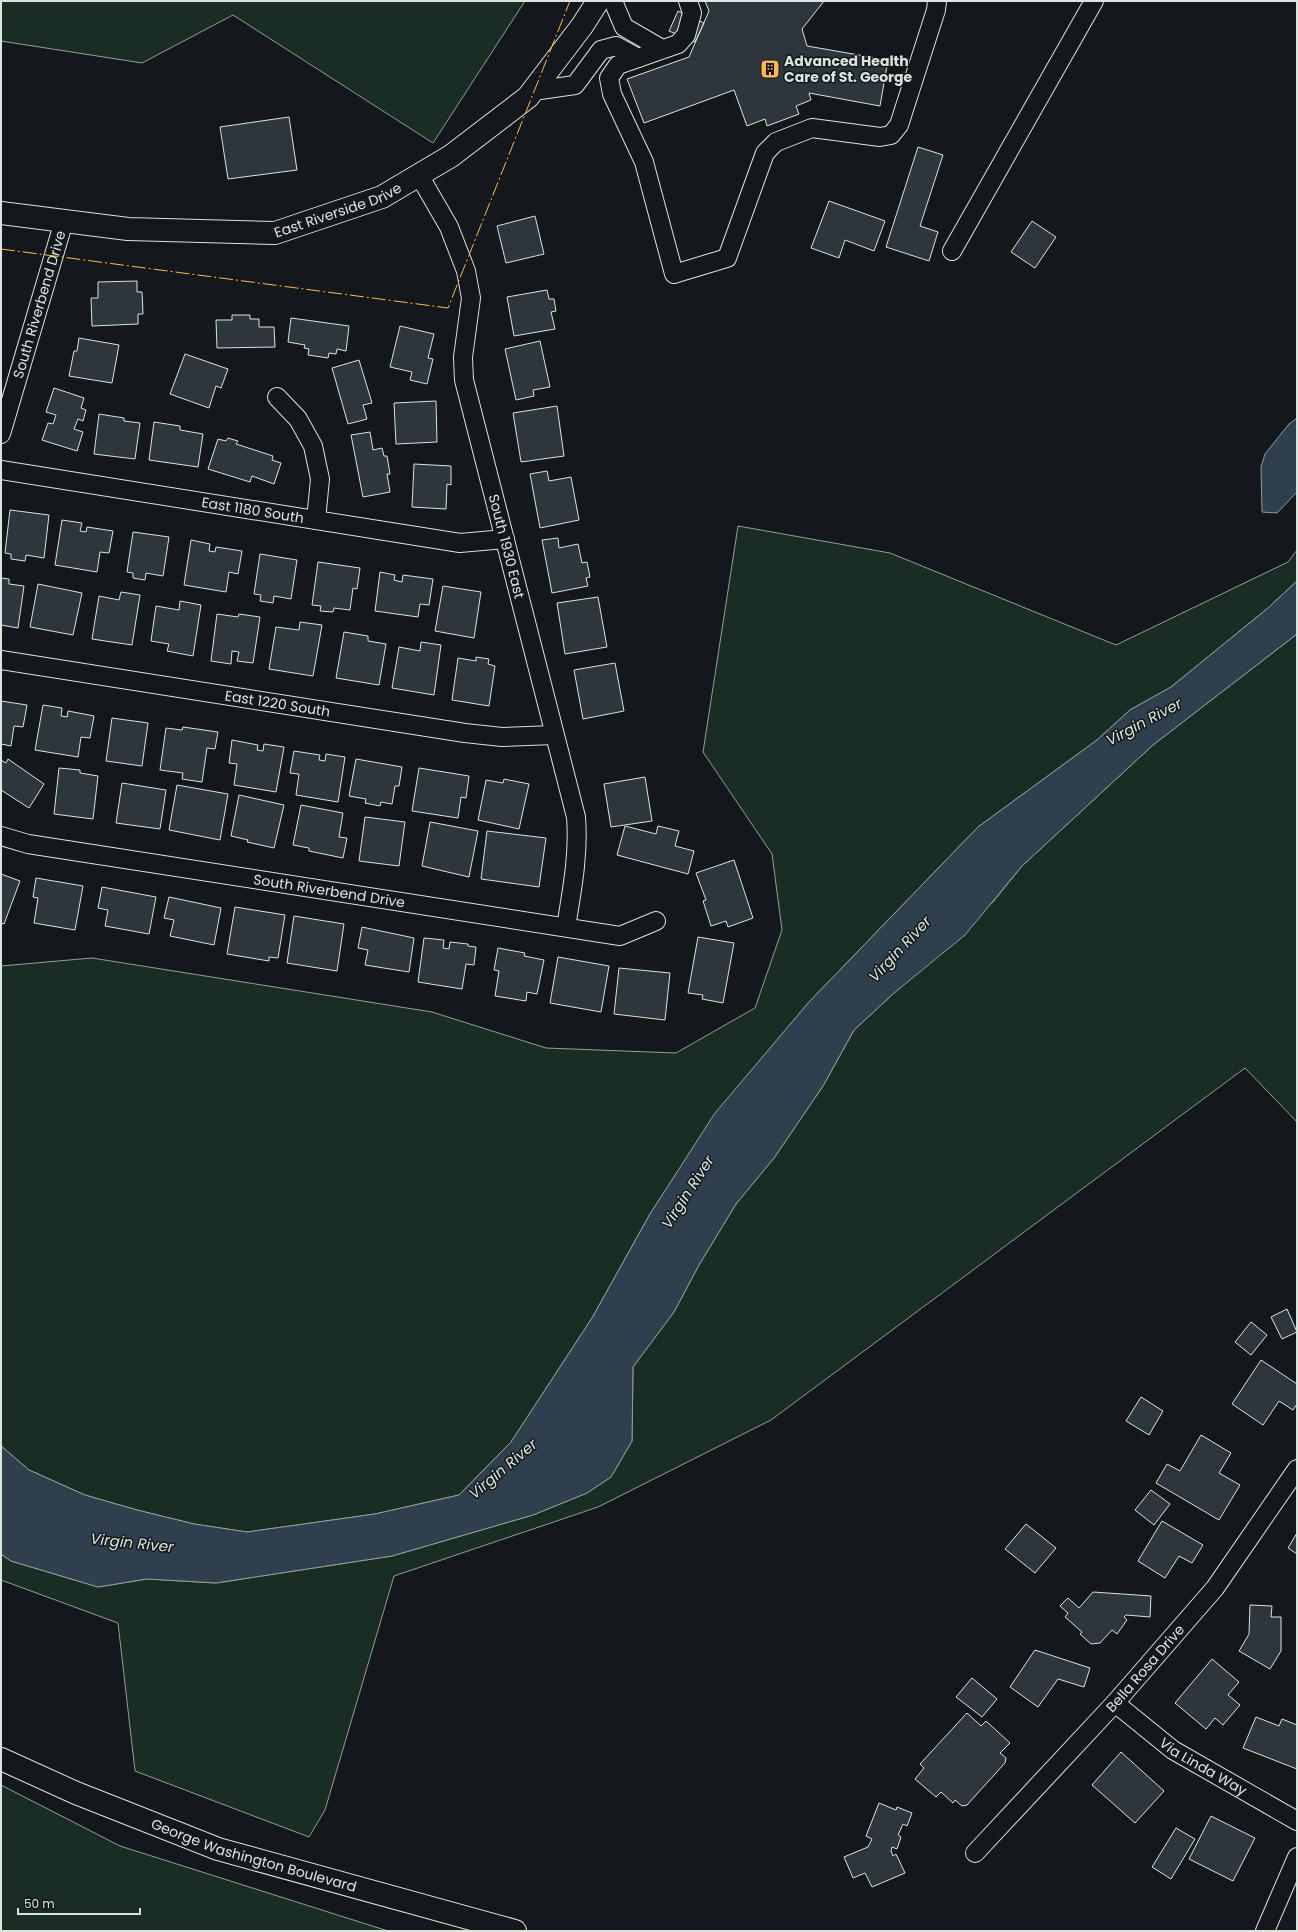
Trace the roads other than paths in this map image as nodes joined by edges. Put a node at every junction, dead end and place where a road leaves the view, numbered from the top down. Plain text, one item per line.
1 (598, 1) edge
2 (613, 1) edge
3 (688, 1) edge
4 (937, 1) edge
5 (1094, 1) edge
6 (662, 49) junction
7 (638, 58) junction
8 (533, 91) junction
9 (419, 175) junction
10 (1, 213) edge
11 (64, 221) junction
12 (952, 251) dead end
13 (277, 397) dead end
14 (1, 434) edge
15 (1, 470) edge
16 (316, 520) junction
17 (504, 540) junction
18 (1, 660) edge
19 (554, 734) junction
20 (1, 836) edge
21 (656, 921) dead end
22 (566, 927) junction
23 (1297, 1469) edge
24 (1115, 1702) junction
25 (1, 1759) edge
26 (1297, 1821) edge
27 (975, 1853) dead end
28 (1297, 1857) edge
29 (515, 1931) edge
30 (1265, 1931) edge

1 - 8 main road, East Riverside Drive
2 - 6 street
3 - 6 street
4 - 7 street
5 - 12 street
6 - 7 street
7 - 8 street
8 - 9 main road, East Riverside Drive
9 - 11 main road, East Riverside Drive
9 - 17 street, South 1930 East
10 - 11 main road, East Riverside Drive
11 - 14 street, South Riverbend Drive
13 - 16 street
15 - 16 street, East 1180 South
16 - 17 street, East 1180 South
17 - 19 street, South 1930 East
18 - 19 street, East 1220 South
19 - 22 street, South 1930 East
20 - 22 street, South Riverbend Drive
21 - 22 street, South Riverbend Drive
23 - 24 street, Bella Rosa Drive
24 - 26 street, Via Linda Way
24 - 27 street, Bella Rosa Drive
25 - 29 main road, George Washington Boulevard
28 - 30 street

